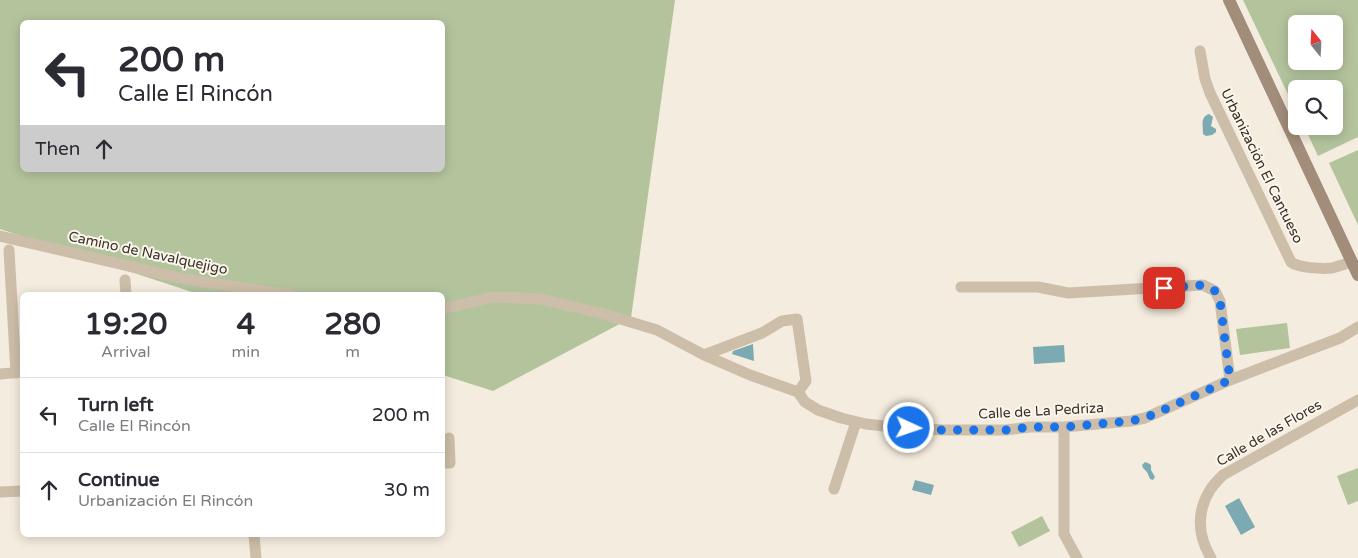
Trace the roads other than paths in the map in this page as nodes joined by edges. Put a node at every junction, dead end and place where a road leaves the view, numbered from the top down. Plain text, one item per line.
1 (1229, 0) edge
2 (1200, 51) dead end
3 (0, 236) edge
4 (9, 250) dead end
5 (1352, 262) junction
6 (1358, 275) edge
7 (125, 280) dead end
8 (961, 288) dead end
9 (126, 292) edge
10 (271, 292) edge
11 (445, 308) edge
12 (1358, 327) edge
13 (1340, 338) junction
14 (1358, 338) edge
15 (704, 355) junction
16 (19, 372) edge
17 (0, 374) edge
18 (1230, 380) junction
19 (798, 392) junction
20 (1358, 400) edge
21 (856, 422) junction
22 (1064, 427) junction
23 (449, 438) dead end
24 (445, 464) edge
25 (834, 489) dead end
26 (20, 491) edge
27 (0, 492) edge
28 (254, 537) edge
29 (256, 558) edge
30 (1076, 558) edge
31 (1210, 558) edge

1 - 5 main road
2 - 5 street, Urbanización El Cantueso
3 - 10 street, Camino de Navalquejigo
4 - 16 street
5 - 6 main road
7 - 9 street
8 - 18 street
11 - 15 street, Calle de La Pedriza
12 - 13 street, Calle de La Pedriza
13 - 14 street, Calle de La Pedriza
13 - 18 street, Calle de La Pedriza
15 - 19 street, Calle de La Pedriza
15 - 19 street
16 - 17 street
18 - 22 street, Calle de La Pedriza
19 - 21 street, Calle de La Pedriza
20 - 31 street, Calle de las Flores
21 - 22 street, Calle de La Pedriza
21 - 25 street
22 - 30 street
23 - 24 street
26 - 27 street
28 - 29 street

